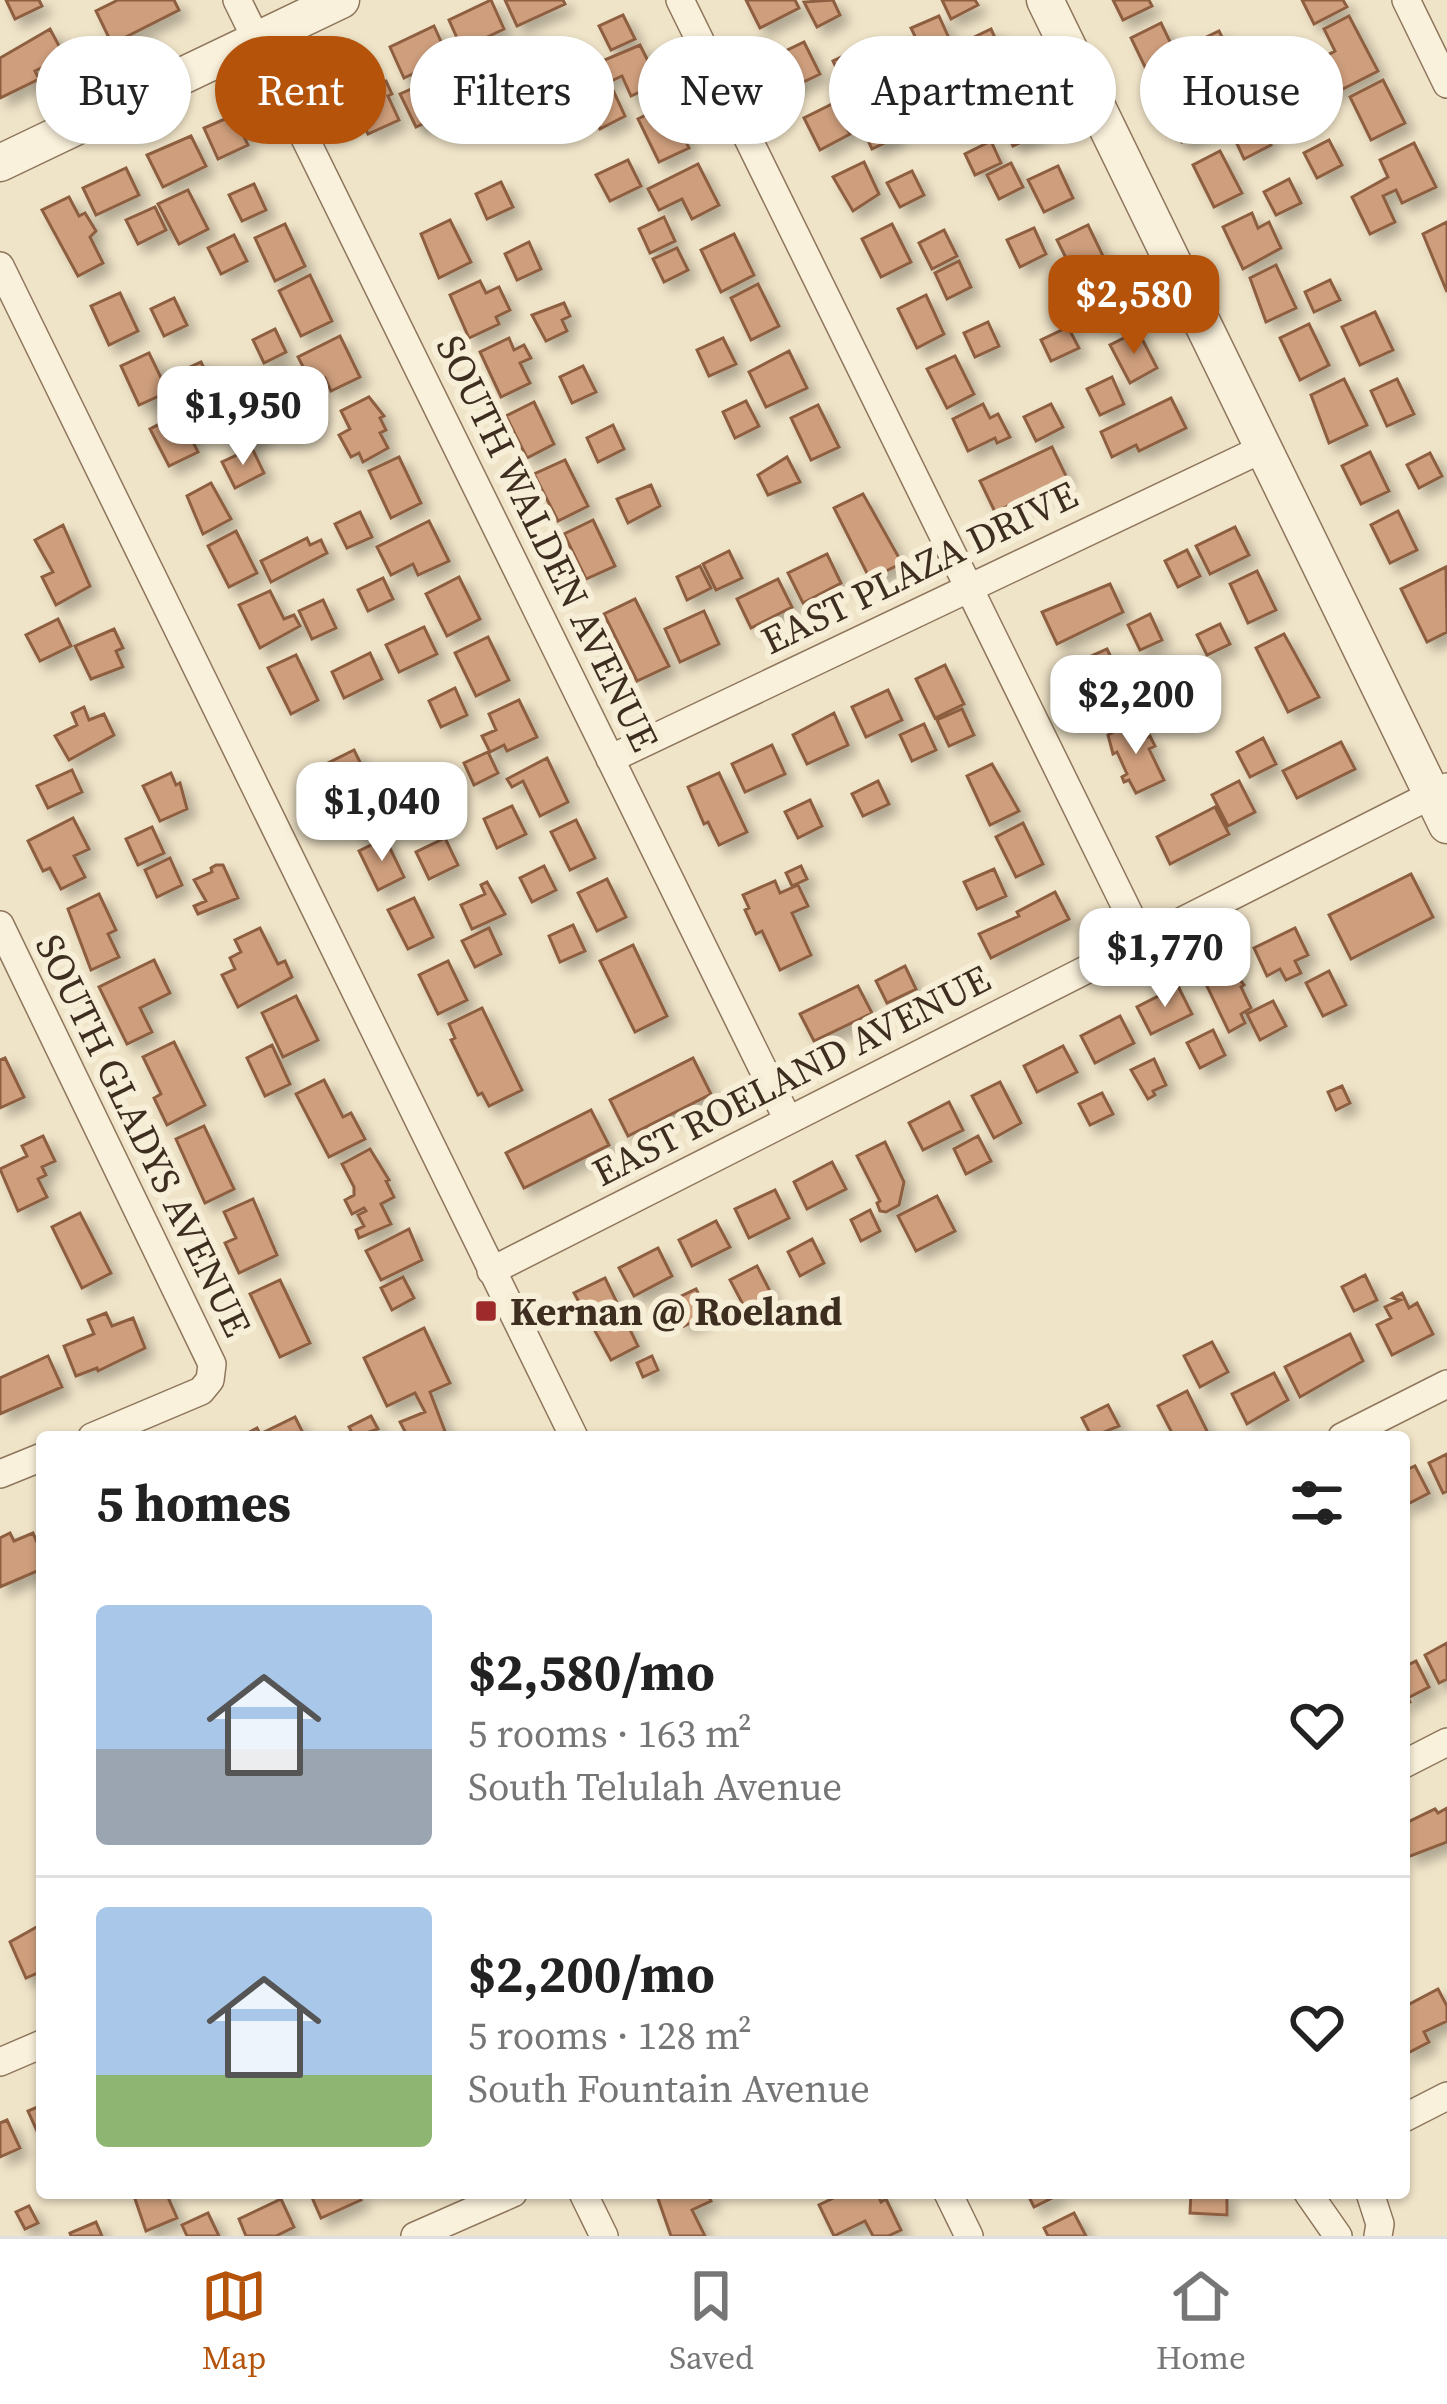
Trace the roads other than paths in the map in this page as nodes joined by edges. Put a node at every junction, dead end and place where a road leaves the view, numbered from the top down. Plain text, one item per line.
1 (237, 0) edge
2 (341, 0) edge
3 (680, 0) edge
4 (1045, 0) edge
5 (1406, 0) edge
6 (254, 36) edge
7 (264, 36) edge
8 (215, 60) edge
9 (1447, 84) edge
10 (307, 144) edge
11 (0, 163) edge
12 (0, 266) edge
13 (1264, 448) junction
14 (970, 586) junction
15 (610, 759) junction
16 (1442, 802) edge
17 (0, 926) edge
18 (1142, 940) junction
19 (788, 1120) junction
20 (491, 1271) junction
21 (1447, 1384) edge
22 (107, 1431) edge
23 (571, 1431) edge
24 (1354, 1431) edge
25 (36, 1459) edge
26 (0, 1474) edge
27 (1447, 1742) edge
28 (1410, 1761) edge
29 (36, 2047) edge
30 (0, 2062) edge
31 (1447, 2096) edge
32 (1410, 2115) edge
33 (499, 2199) edge
34 (586, 2199) edge
35 (951, 2199) edge
36 (1312, 2199) edge
37 (1372, 2199) edge
38 (415, 2236) edge
39 (604, 2236) edge
40 (969, 2236) edge
41 (1338, 2236) edge
42 (1378, 2236) edge

1 - 6 street, SOUTH WALDEN AVENUE
2 - 7 street
3 - 14 street
4 - 13 street
5 - 9 street
8 - 11 street
10 - 15 street, SOUTH WALDEN AVENUE
12 - 20 street
13 - 14 street, EAST PLAZA DRIVE
13 - 16 street
14 - 15 street, EAST PLAZA DRIVE
14 - 18 street
15 - 19 street, SOUTH WALDEN AVENUE
16 - 18 street, EAST ROELAND AVENUE
17 - 22 street, SOUTH GLADYS AVENUE
18 - 19 street, EAST ROELAND AVENUE
19 - 20 street, EAST ROELAND AVENUE
20 - 23 street
21 - 24 street
25 - 26 street
27 - 28 street
29 - 30 street
31 - 32 street
33 - 38 street
34 - 39 street
35 - 40 street
36 - 41 street
37 - 42 street

